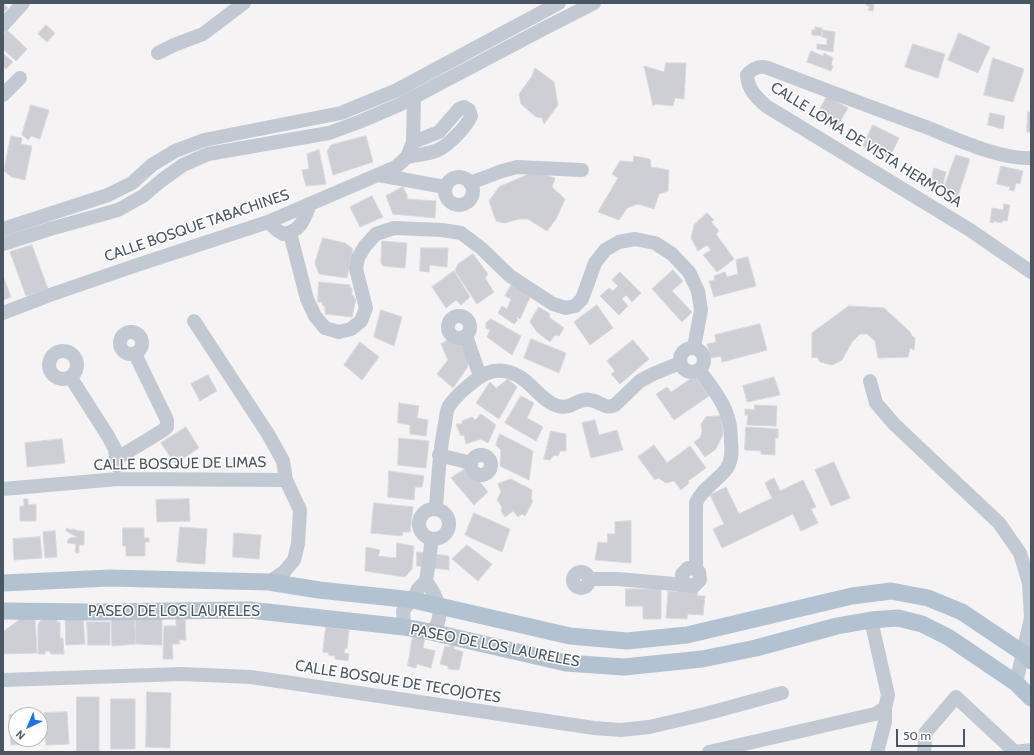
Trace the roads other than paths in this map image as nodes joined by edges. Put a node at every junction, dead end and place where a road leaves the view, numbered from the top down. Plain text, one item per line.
1 (23, 3) edge
2 (244, 3) edge
3 (559, 3) edge
4 (594, 3) edge
5 (534, 16) junction
6 (3, 25) edge
7 (541, 30) junction
8 (158, 53) dead end
9 (20, 78) dead end
10 (3, 95) edge
11 (414, 98) junction
12 (413, 142) junction
13 (407, 157) junction
14 (1031, 158) edge
15 (582, 170) dead end
16 (379, 175) junction
17 (470, 183) junction
18 (445, 187) junction
19 (310, 204) junction
20 (268, 222) junction
21 (3, 229) edge
22 (290, 233) junction
23 (3, 244) edge
24 (1030, 270) edge
25 (3, 313) edge
26 (194, 321) dead end
27 (466, 336) dead end
28 (694, 348) junction
29 (135, 354) dead end
30 (680, 363) junction
31 (699, 370) junction
32 (480, 376) junction
33 (70, 378) dead end
34 (870, 381) dead end
35 (439, 455) junction
36 (116, 459) junction
37 (471, 462) dead end
38 (118, 479) junction
39 (286, 480) junction
40 (3, 489) edge
41 (436, 509) junction
42 (432, 539) junction
43 (590, 579) dead end
44 (426, 581) junction
45 (269, 582) junction
46 (3, 583) edge
47 (413, 600) junction
48 (438, 605) junction
49 (3, 611) edge
50 (871, 620) junction
51 (404, 628) junction
52 (431, 632) junction
53 (1027, 657) edge
54 (3, 680) edge
55 (1016, 683) junction
56 (782, 694) dead end
57 (1031, 698) edge
58 (886, 708) junction
59 (1031, 750) edge
60 (714, 751) edge
61 (877, 752) edge
62 (924, 752) edge
63 (1015, 752) edge

1 - 6 street
2 - 8 street
3 - 5 street
4 - 7 street
5 - 7 street
5 - 21 street
7 - 11 street
9 - 10 street
11 - 12 street
11 - 23 street
12 - 13 street
12 - 13 street
13 - 16 street, CALLE BOSQUE TABACHINES
14 - 24 street, CALLE LOMA DE VISTA HERMOSA
15 - 17 street
16 - 18 street
16 - 19 street, CALLE BOSQUE TABACHINES
17 - 18 street
17 - 18 street
19 - 20 street, CALLE BOSQUE TABACHINES
19 - 22 street
20 - 22 street
20 - 25 street, CALLE BOSQUE TABACHINES
22 - 28 street
26 - 39 street
27 - 32 street
28 - 30 street
28 - 31 street
29 - 36 street
30 - 31 street
30 - 32 street
31 - 43 street
32 - 35 street
33 - 36 street
34 - 53 street
35 - 37 street
35 - 41 street
36 - 38 street
38 - 39 street, CALLE BOSQUE DE LIMAS
38 - 40 street, CALLE BOSQUE DE LIMAS
39 - 45 street
41 - 42 street
41 - 42 street
42 - 44 street
44 - 47 street
44 - 48 street
45 - 46 main road, PASEO DE LOS LAURELES
45 - 47 main road, PASEO DE LOS LAURELES
47 - 48 main road, PASEO DE LOS LAURELES
47 - 51 street
48 - 52 street
48 - 53 main road, PASEO DE LOS LAURELES
49 - 51 main road, PASEO DE LOS LAURELES
50 - 52 main road, PASEO DE LOS LAURELES
50 - 55 main road, PASEO DE LOS LAURELES
50 - 58 street
51 - 52 main road, PASEO DE LOS LAURELES
53 - 55 street
54 - 56 street, CALLE BOSQUE DE TECOJOTES
55 - 57 main road, PASEO DE LOS LAURELES
58 - 60 street
58 - 61 street
59 - 63 street
62 - 63 street

